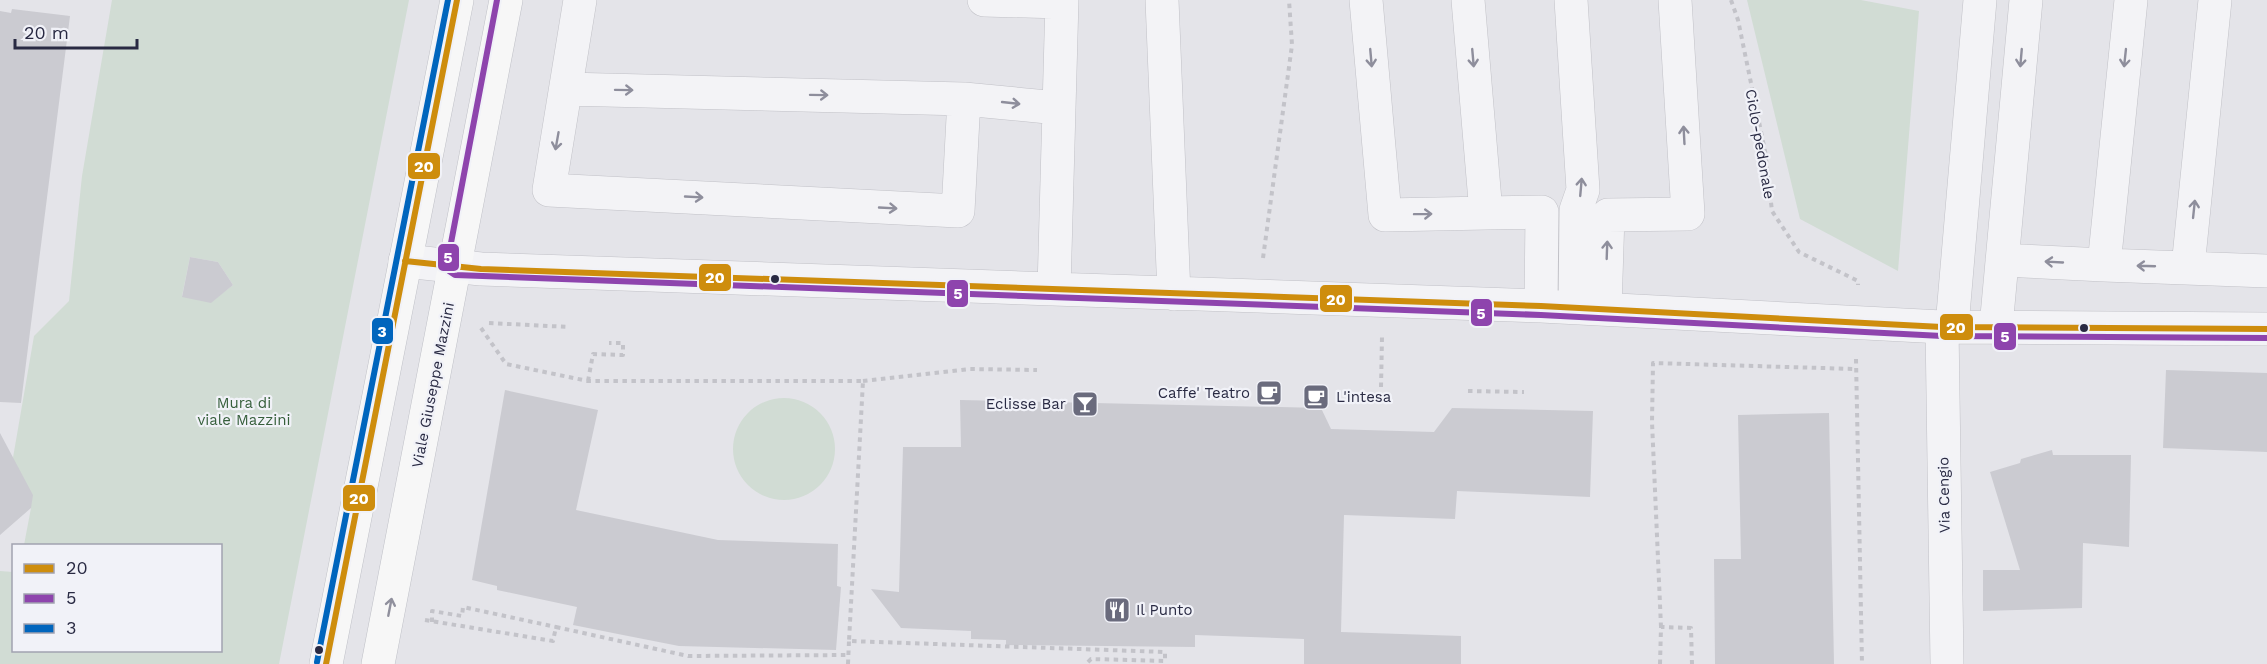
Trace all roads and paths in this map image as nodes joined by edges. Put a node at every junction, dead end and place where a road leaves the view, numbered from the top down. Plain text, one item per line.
1 (457, 0) edge
2 (506, 0) edge
3 (580, 0) edge
4 (984, 0) edge
5 (1162, 0) edge
6 (1288, 0) edge
7 (1366, 0) edge
8 (1468, 0) edge
9 (1571, 0) edge
10 (1675, 0) edge
11 (1731, 0) edge
12 (1980, 0) edge
13 (2026, 0) edge
14 (2131, 0) edge
15 (2215, 0) edge
16 (1062, 1) edge
17 (566, 89) junction
18 (964, 99) junction
19 (1058, 108) junction
20 (1485, 213) junction
21 (2002, 260) junction
22 (405, 261) junction
23 (2104, 265) junction
24 (456, 266) junction
25 (2188, 267) junction
26 (2267, 271) edge
27 (1858, 281) dead end
28 (1054, 289) junction
29 (1174, 294) junction
30 (1258, 297) junction
31 (1541, 306) junction
32 (1590, 308) junction
33 (489, 323) dead end
34 (1947, 326) junction
35 (569, 327) dead end
36 (1996, 327) junction
37 (481, 328) dead end
38 (1382, 328) dead end
39 (2267, 329) edge
40 (609, 343) dead end
41 (1037, 370) dead end
42 (588, 381) junction
43 (863, 381) junction
44 (1381, 387) dead end
45 (1468, 391) dead end
46 (1524, 392) dead end
47 (389, 612) junction
48 (432, 622) junction
49 (556, 627) junction
50 (1661, 627) junction
51 (849, 641) junction
52 (848, 655) junction
53 (384, 663) edge
54 (326, 664) edge
55 (848, 664) edge
56 (1086, 664) edge
57 (1660, 664) edge
58 (1692, 664) edge
59 (1862, 664) edge
60 (1947, 664) edge

1 - 22 main road
2 - 24 main road, Viale Giuseppe Mazzini
3 - 17 street
4 - 16 street
5 - 29 street
6 - 30 path
7 -> 20 street
8 -> 20 street
32 -> 9 street
32 -> 10 street
11 - 27 path, Ciclo-pedonale
12 - 34 street, Via Cengio
13 -> 21 street
14 -> 23 street
25 -> 15 street
16 - 19 street
17 -> 18 street
17 -> 18 street
18 -> 19 street
19 - 28 street
20 - 31 street
23 -> 21 street
21 - 36 street
22 - 24 street
22 - 54 main road
25 -> 23 street
24 - 28 street
47 -> 24 main road, Viale Giuseppe Mazzini
25 - 26 street
28 - 29 street
29 - 30 street
30 - 31 street
31 - 32 street
32 - 34 street
33 - 35 path
34 - 36 street
34 - 60 street, Via Cengio
36 - 39 street
37 - 42 path
38 - 44 path
40 - 42 path
41 - 43 path
42 - 43 path
43 - 51 path
45 - 46 path
47 - 48 path
47 - 53 main road, Viale Giuseppe Mazzini
48 - 49 path
48 - 49 path
49 - 52 path
50 - 57 path
50 - 58 path
50 - 59 path
51 - 52 path
51 - 56 path
52 - 55 path

